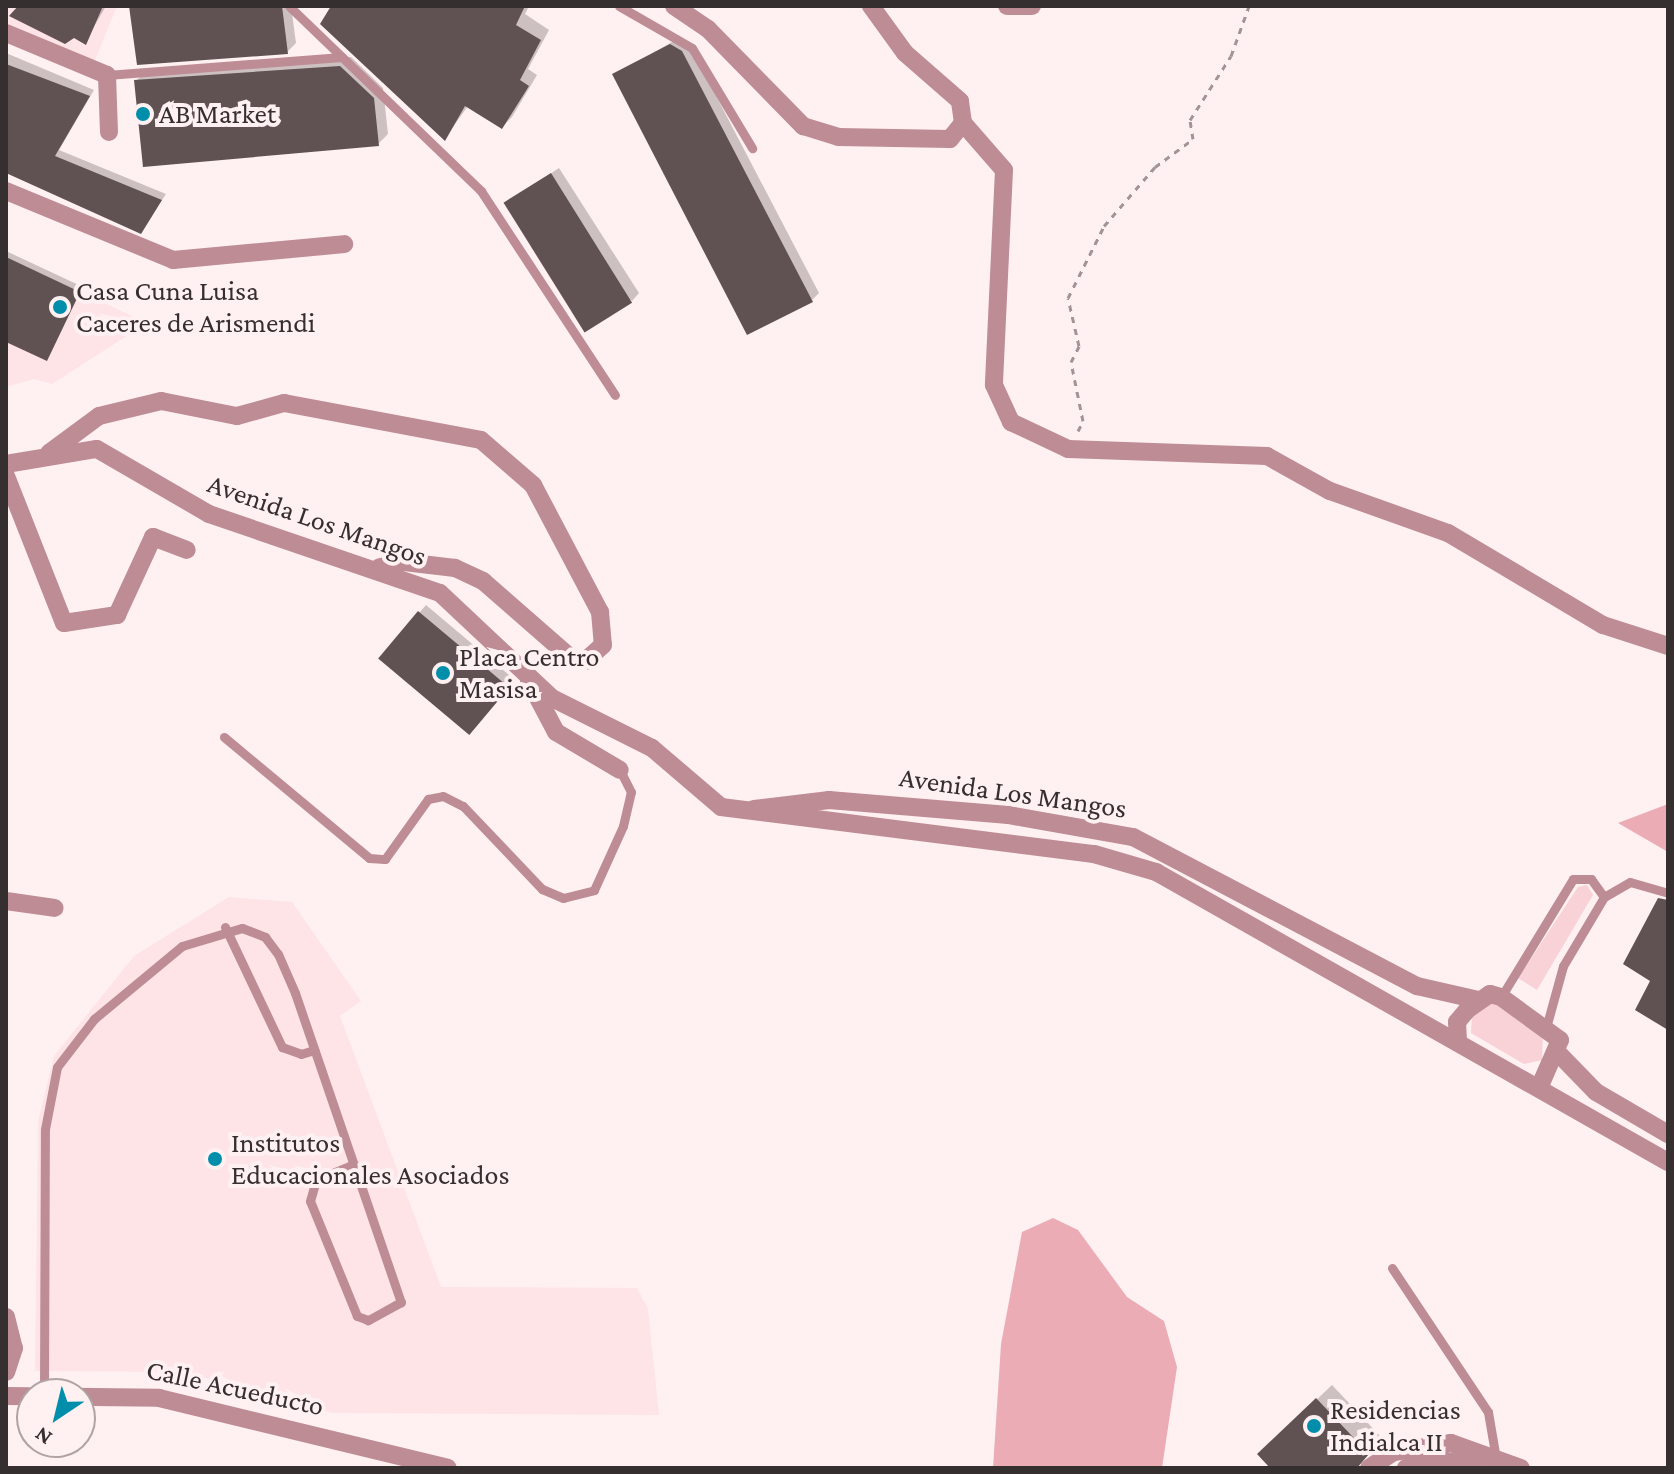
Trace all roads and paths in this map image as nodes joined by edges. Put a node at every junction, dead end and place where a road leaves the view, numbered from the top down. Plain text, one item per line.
1 (289, 6) edge
2 (619, 6) edge
3 (674, 6) edge
4 (871, 6) edge
5 (1007, 6) edge
6 (1032, 6) edge
7 (1249, 6) edge
8 (6, 33) edge
9 (341, 57) junction
10 (107, 75) junction
11 (963, 123) junction
12 (109, 132) dead end
13 (752, 148) dead end
14 (6, 191) edge
15 (344, 244) dead end
16 (615, 395) dead end
17 (1068, 449) junction
18 (49, 453) junction
19 (6, 464) edge
20 (6, 476) edge
21 (187, 550) dead end
22 (380, 567) junction
23 (1668, 646) edge
24 (529, 680) junction
25 (224, 737) dead end
26 (620, 770) joint
27 (744, 812) junction
28 (1668, 893) edge
29 (1604, 897) junction
30 (6, 901) edge
31 (55, 908) dead end
32 (225, 927) junction
33 (1501, 997) junction
34 (1478, 1000) junction
35 (1547, 1024) junction
36 (1458, 1041) junction
37 (314, 1050) junction
38 (1559, 1054) junction
39 (1539, 1088) junction
40 (1668, 1134) edge
41 (1668, 1162) edge
42 (354, 1164) junction
43 (1392, 1268) dead end
44 (6, 1317) edge
45 (6, 1372) edge
46 (44, 1378) edge
47 (96, 1395) edge
48 (1495, 1453) junction
49 (448, 1468) edge
50 (1369, 1468) edge
51 (1406, 1468) edge
52 (1479, 1468) edge
53 (1521, 1468) edge

1 - 9 lane
2 - 13 lane
3 - 11 street
4 - 11 street
5 - 6 street
7 - 17 path
8 - 10 street
9 - 10 lane
9 - 16 lane
10 - 12 street
11 - 17 street
14 - 15 street
17 - 23 street
18 - 19 street, Avenida Los Mangos
18 - 22 street, Avenida Los Mangos
18 - 22 street
20 - 21 street
22 - 24 street, Avenida Los Mangos
24 - 26 street
24 - 27 street, Avenida Los Mangos
25 - 26 lane
27 - 34 street, Avenida Los Mangos
27 - 36 street, Avenida Los Mangos
28 - 29 lane
29 - 33 lane
29 - 35 lane
30 - 31 street
32 - 37 lane
32 - 37 lane
32 - 46 lane
33 - 34 street, Avenida Los Mangos
33 - 35 street
34 - 36 street
35 - 38 street
36 - 39 street, Avenida Los Mangos
37 - 42 lane
38 - 39 street
38 - 40 street
39 - 41 street, Avenida Los Mangos
42 - 42 lane
43 - 48 lane
44 - 45 street
47 - 49 street, Calle Acueducto
48 - 50 street
48 - 53 street
51 - 52 street

